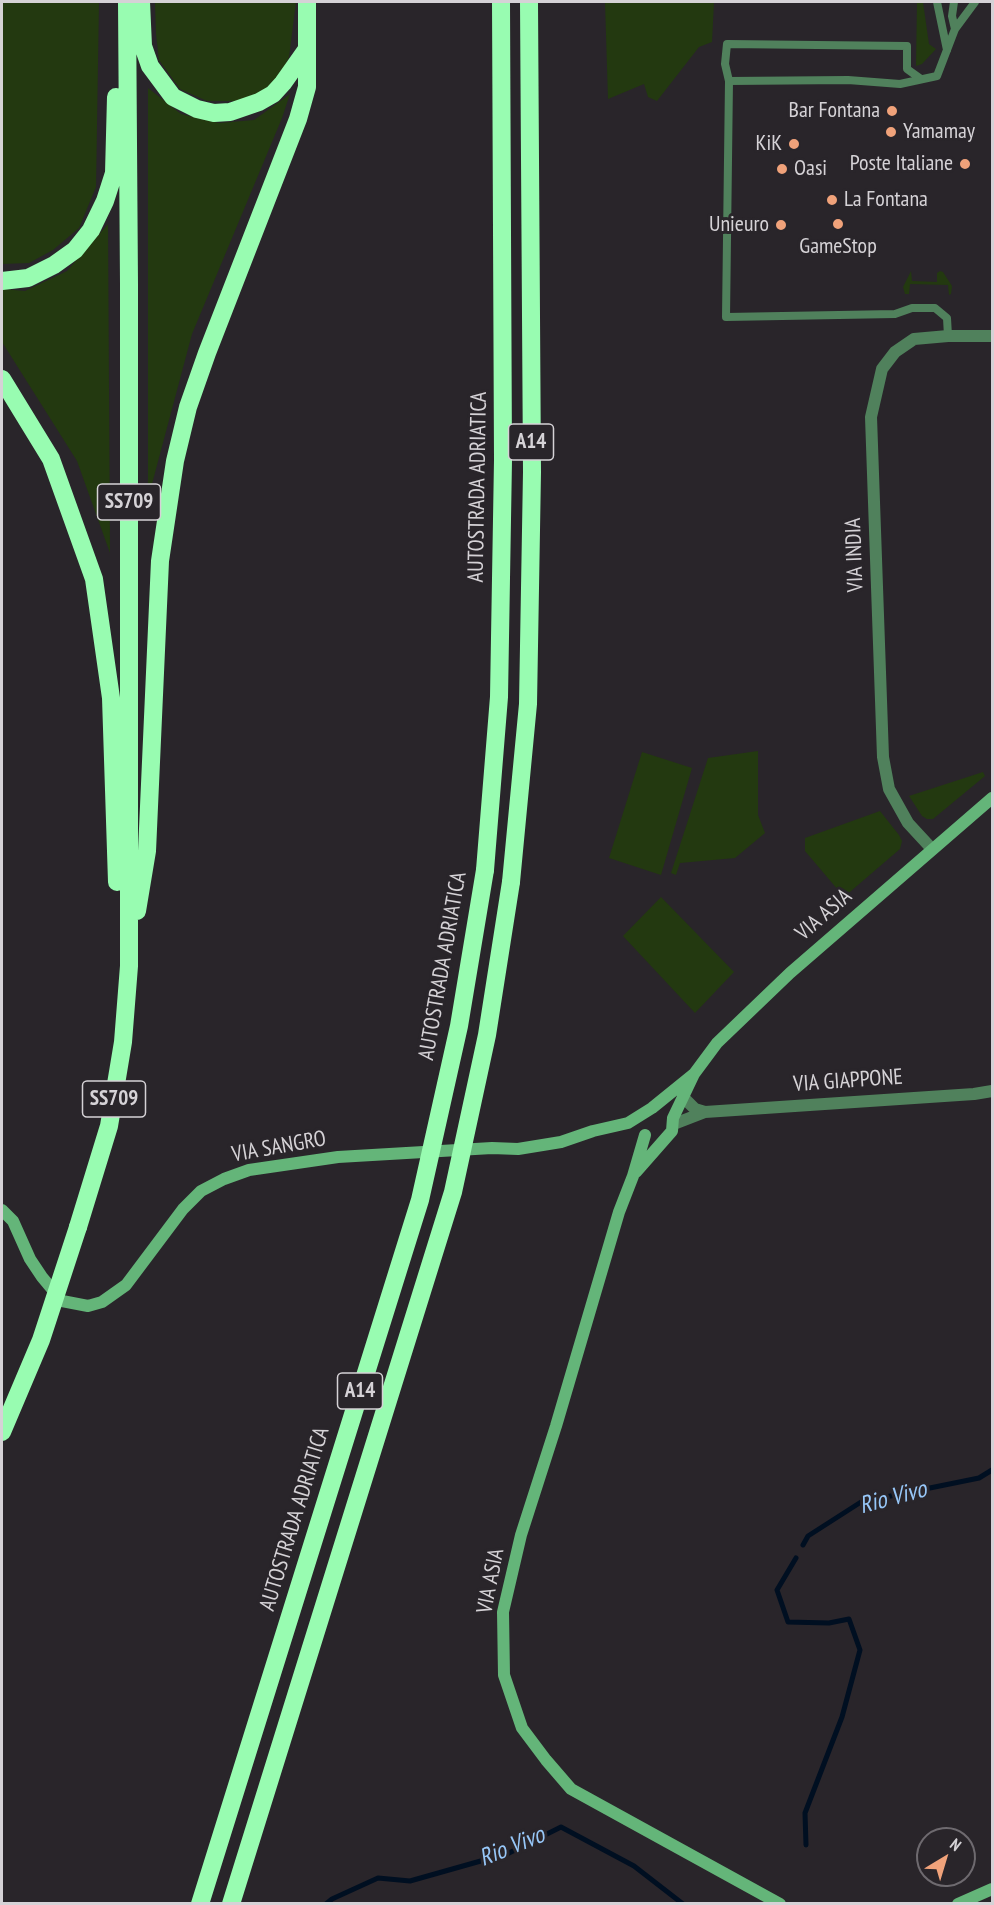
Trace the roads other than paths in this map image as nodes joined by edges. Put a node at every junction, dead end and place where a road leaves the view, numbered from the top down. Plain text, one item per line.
1 (127, 2) edge
2 (141, 2) edge
3 (307, 2) edge
4 (501, 2) edge
5 (530, 2) edge
6 (938, 2) edge
7 (954, 2) edge
8 (975, 2) edge
9 (955, 29) junction
10 (127, 37) junction
11 (307, 49) junction
12 (947, 51) junction
13 (921, 80) junction
14 (729, 81) junction
15 (2, 281) edge
16 (948, 336) junction
17 (993, 336) edge
18 (2, 379) edge
19 (993, 798) edge
20 (932, 849) junction
21 (129, 966) junction
22 (694, 1074) junction
23 (993, 1091) edge
24 (683, 1097) junction
25 (649, 1110) junction
26 (705, 1112) junction
27 (628, 1123) junction
28 (672, 1126) junction
29 (644, 1132) junction
30 (633, 1176) junction
31 (2, 1210) edge
32 (2, 1432) edge
33 (993, 1889) edge
34 (200, 1904) edge
35 (231, 1904) edge
36 (780, 1904) edge
37 (958, 1904) edge

1 - 10 highway, SS709
2 - 11 highway
3 - 11 highway
4 - 34 highway, AUTOSTRADA ADRIATICA / A14, bridge
5 - 35 highway, A14, bridge
6 - 12 lane
7 - 9 lane
8 - 9 lane
9 - 12 lane
10 - 15 highway
10 - 21 highway, SS709
11 - 21 highway
12 - 13 lane
13 - 14 lane
13 - 14 lane
14 - 16 lane
16 - 17 street, VIA INDIA
16 - 20 street, VIA INDIA
18 - 21 highway
19 - 20 street, VIA ASIA
20 - 22 street, VIA ASIA
21 - 32 highway, SS709, bridge
22 - 24 street, VIA ASIA
22 - 25 street, VIA ASIA
23 - 26 street, VIA GIAPPONE
24 - 26 street
24 - 28 street, VIA ASIA
25 - 27 street, VIA SANGRO
25 - 28 street
25 - 29 street, VIA ASIA
26 - 28 street, VIA GIAPPONE
27 - 29 street
27 - 31 street, VIA SANGRO
28 - 29 street
28 - 30 street, VIA ASIA
29 - 30 street, VIA ASIA
30 - 36 street, VIA ASIA
33 - 37 street

